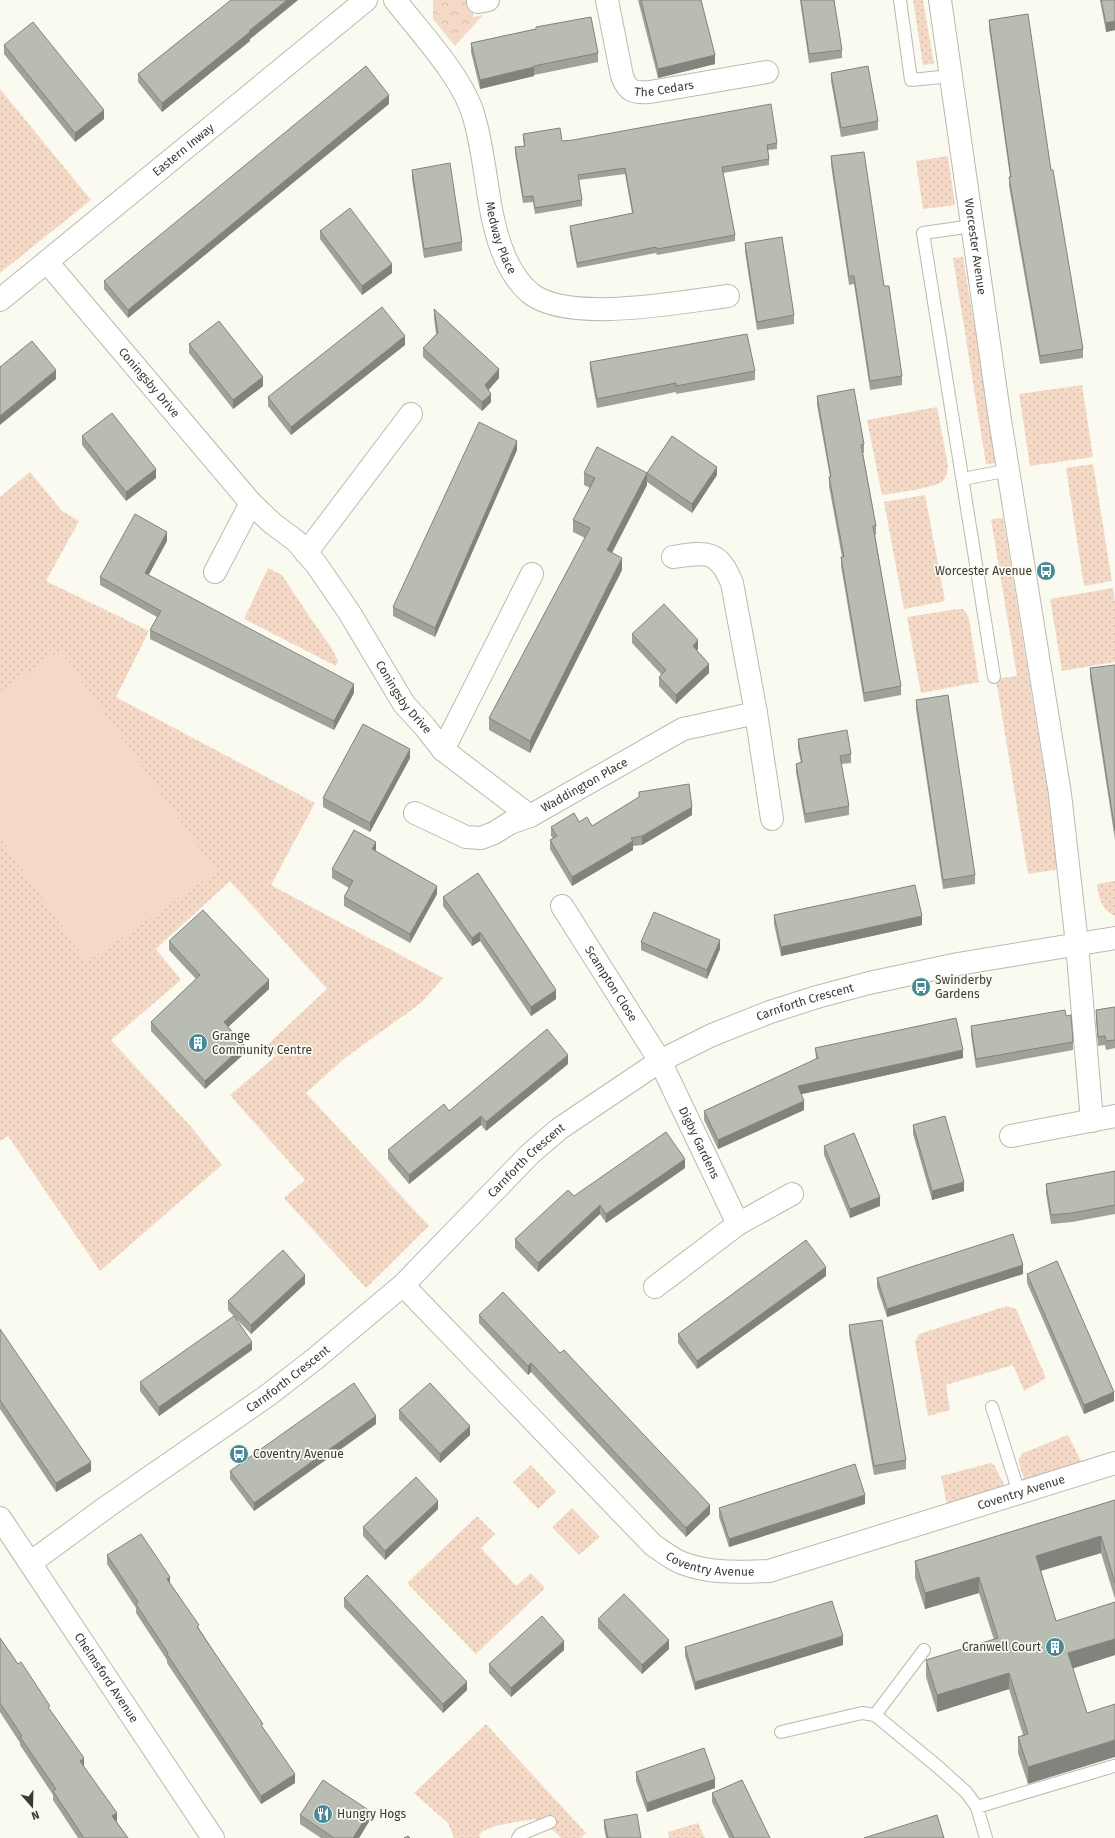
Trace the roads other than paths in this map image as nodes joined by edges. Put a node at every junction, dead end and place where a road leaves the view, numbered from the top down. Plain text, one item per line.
1 (366, 0) edge
2 (395, 0) edge
3 (607, 0) edge
4 (900, 0) edge
5 (940, 0) edge
6 (767, 72) dead end
7 (952, 76) junction
8 (973, 226) junction
9 (47, 262) junction
10 (728, 296) dead end
11 (0, 300) edge
12 (411, 414) dead end
13 (1009, 470) junction
14 (963, 479) junction
15 (251, 503) junction
16 (306, 553) junction
17 (673, 557) dead end
18 (215, 572) dead end
19 (532, 574) dead end
20 (994, 677) dead end
21 (756, 713) junction
22 (443, 750) junction
23 (414, 813) dead end
24 (530, 816) junction
25 (772, 819) dead end
26 (562, 906) dead end
27 (1115, 938) edge
28 (1077, 944) junction
29 (660, 1061) junction
30 (1115, 1116) edge
31 (1092, 1120) junction
32 (1011, 1136) dead end
33 (792, 1194) dead end
34 (738, 1224) junction
35 (403, 1286) junction
36 (655, 1287) dead end
37 (992, 1407) dead end
38 (1115, 1463) edge
39 (1019, 1493) junction
40 (0, 1518) edge
41 (30, 1563) junction
42 (924, 1650) dead end
43 (876, 1715) junction
44 (781, 1732) dead end
45 (1114, 1766) edge
46 (977, 1807) junction
47 (550, 1822) dead end
48 (213, 1838) edge
49 (518, 1838) edge
50 (986, 1838) edge

1 - 9 street, Eastern Inway
2 - 10 street, Medway Place
3 - 6 street, The Cedars
4 - 7 lane
5 - 7 street, Worcester Avenue
7 - 8 street, Worcester Avenue
8 - 13 street, Worcester Avenue
8 - 14 lane
9 - 11 street, Eastern Inway
9 - 15 street, Coningsby Drive
12 - 16 street
13 - 14 lane
13 - 28 street, Worcester Avenue
14 - 20 lane
15 - 16 street, Coningsby Drive
15 - 18 street
16 - 22 street, Coningsby Drive
17 - 21 street
19 - 22 street
21 - 24 street, Waddington Place
21 - 25 street
22 - 24 street, Coningsby Drive
23 - 24 street, Waddington Place
26 - 29 street, Scampton Close
27 - 28 street, Carnforth Crescent
28 - 29 street, Carnforth Crescent
28 - 31 street
29 - 34 street, Digby Gardens
29 - 35 street, Carnforth Crescent
30 - 31 street
31 - 32 street
33 - 34 street
34 - 36 street
35 - 39 street, Coventry Avenue
35 - 41 street, Carnforth Crescent
37 - 39 lane
38 - 39 street, Coventry Avenue
40 - 41 street, Chelmsford Avenue
41 - 48 street, Chelmsford Avenue
42 - 43 lane
43 - 44 lane
43 - 46 lane
45 - 46 lane
46 - 50 lane
47 - 49 lane

